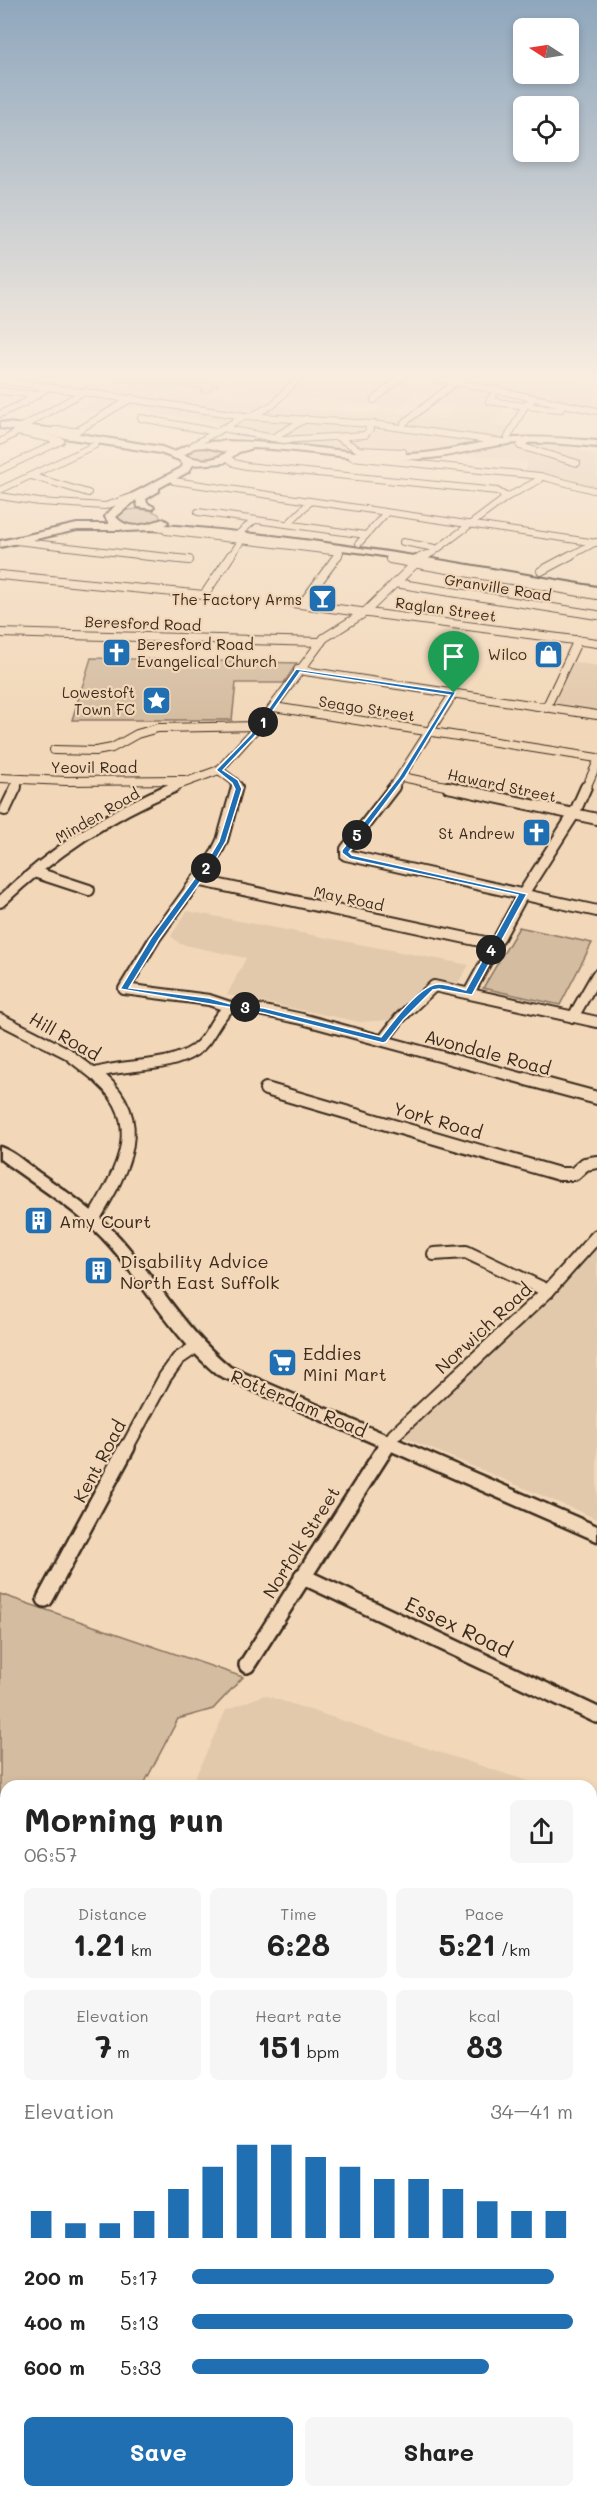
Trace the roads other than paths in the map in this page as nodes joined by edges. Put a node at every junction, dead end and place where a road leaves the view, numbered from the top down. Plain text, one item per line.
1 (73, 489) edge
2 (150, 489) edge
3 (159, 489) edge
4 (223, 489) edge
5 (473, 489) edge
6 (523, 489) edge
7 (88, 493) dead end
8 (0, 496) edge
9 (507, 497) junction
10 (310, 502) junction
11 (149, 507) junction
12 (110, 511) junction
13 (198, 512) dead end
14 (386, 513) junction
15 (167, 518) junction
16 (255, 520) junction
17 (288, 524) junction
18 (469, 524) junction
19 (88, 526) junction
20 (120, 527) junction
21 (152, 527) junction
22 (198, 530) junction
23 (166, 531) dead end
24 (366, 535) junction
25 (410, 535) dead end
26 (240, 537) junction
27 (16, 541) junction
28 (596, 542) edge
29 (359, 543) dead end
30 (0, 544) edge
31 (434, 550) junction
32 (390, 559) dead end
33 (189, 560) dead end
34 (418, 560) junction
35 (541, 571) dead end
36 (0, 575) edge
37 (395, 583) junction
38 (597, 590) edge
39 (597, 595) edge
40 (292, 603) dead end
41 (302, 604) junction
42 (366, 611) junction
43 (597, 615) edge
44 (0, 633) edge
45 (578, 640) junction
46 (321, 642) junction
47 (597, 643) edge
48 (298, 670) junction
49 (454, 693) junction
50 (274, 707) junction
51 (546, 708) junction
52 (597, 716) edge
53 (260, 726) junction
54 (431, 731) junction
55 (54, 750) dead end
56 (597, 758) edge
57 (597, 763) edge
58 (219, 770) junction
59 (402, 777) junction
60 (0, 778) edge
61 (19, 780) junction
62 (188, 780) junction
63 (5, 810) dead end
64 (574, 814) junction
65 (597, 819) edge
66 (34, 873) junction
67 (196, 880) junction
68 (89, 890) dead end
69 (523, 894) junction
70 (0, 902) edge
71 (597, 911) edge
72 (494, 945) junction
73 (597, 975) edge
74 (469, 993) junction
75 (231, 1007) junction
76 (573, 1017) junction
77 (0, 1019) edge
78 (597, 1022) edge
79 (383, 1040) junction
80 (96, 1072) junction
81 (266, 1089) dead end
82 (597, 1098) edge
83 (0, 1152) edge
84 (597, 1162) edge
85 (94, 1218) junction
86 (597, 1236) edge
87 (434, 1254) dead end
88 (548, 1291) junction
89 (194, 1348) junction
90 (389, 1441) junction
91 (597, 1533) edge
92 (303, 1576) junction
93 (45, 1599) dead end
94 (247, 1665) dead end
95 (597, 1715) edge

1 - 7 street
2 - 12 highway
3 - 11 highway
4 - 10 street
5 - 9 street
6 - 9 street
8 - 12 street
9 - 18 street
10 - 14 street
10 - 17 street
11 - 12 highway
11 - 15 highway
12 - 19 main road
12 - 20 highway
13 - 16 street
14 - 18 street
14 - 24 street
15 - 21 highway
15 - 22 highway
16 - 17 street
16 - 26 street
17 - 24 street
18 - 28 street
18 - 31 street
19 - 20 main road
19 - 27 main road
20 - 21 highway
21 - 22 highway
22 - 26 highway
23 - 26 street
24 - 29 street
25 - 31 street
26 - 34 highway
26 - 36 street
26 - 41 street
27 - 30 main road
27 - 33 street
28 - 35 street
31 - 34 street
32 - 34 street
34 - 37 street
34 - 38 highway
34 - 39 street
37 - 42 street
37 - 43 street, Granville Road
40 - 41 street, Raglan Street
41 - 42 street, Raglan Street
42 - 45 street, Raglan Street
42 - 46 street
44 - 46 street, Beresford Road
45 - 47 street, Raglan Street
45 - 51 street
46 - 48 street
48 - 49 street
48 - 50 street
49 - 51 street
49 - 54 street
50 - 53 street
50 - 54 street, Seago Street
51 - 52 street
53 - 55 street
53 - 58 street
54 - 56 street, Seago Street
54 - 59 street
57 - 64 street
58 - 62 street, Minden Road
58 - 67 street
59 - 64 street, Haward Street
59 - 69 street
60 - 61 street, Yeovil Road
61 - 62 street, Yeovil Road
61 - 63 street
62 - 66 street, Minden Road
64 - 65 street, Haward Street
64 - 69 street
66 - 68 street
66 - 70 street, Minden Road
67 - 72 street, May Road
67 - 75 street, Avondale Road
69 - 71 street
69 - 72 street
72 - 74 street
73 - 76 street
74 - 76 street
74 - 79 street
75 - 79 street, Avondale Road
75 - 80 street
76 - 78 street
77 - 80 street, Hill Road
79 - 82 street, Avondale Road
80 - 85 street, Hill Road
81 - 84 street, York Road
83 - 85 street, Rotterdam Road
85 - 89 street, Rotterdam Road
86 - 88 street, Norwich Road
87 - 88 street
88 - 90 street, Norwich Road
89 - 90 street, Rotterdam Road
89 - 93 street, Kent Road
90 - 91 street, Rotterdam Road
90 - 92 street, Norfolk Street
92 - 94 street, Norfolk Street
92 - 95 street, Essex Road

